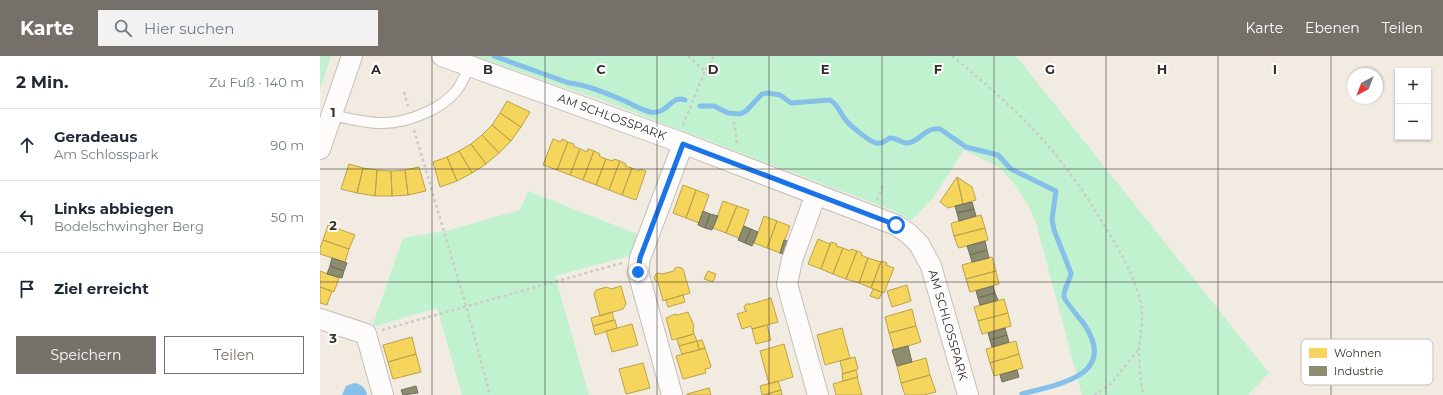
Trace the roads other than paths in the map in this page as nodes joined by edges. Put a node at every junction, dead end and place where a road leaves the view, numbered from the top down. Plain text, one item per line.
1 (352, 56) edge
2 (442, 56) edge
3 (470, 66) junction
4 (332, 115) junction
5 (680, 142) junction
6 (320, 149) edge
7 (816, 194) junction
8 (320, 319) edge
9 (383, 395) edge
10 (672, 395) edge
11 (818, 395) edge
12 (968, 395) edge

1 - 4 street
2 - 3 street, AM SCHLOSSPARK
3 - 4 lane
3 - 5 street, AM SCHLOSSPARK
4 - 6 street
5 - 7 street, AM SCHLOSSPARK
5 - 10 street
7 - 11 street
7 - 12 street, AM SCHLOSSPARK
8 - 9 street

